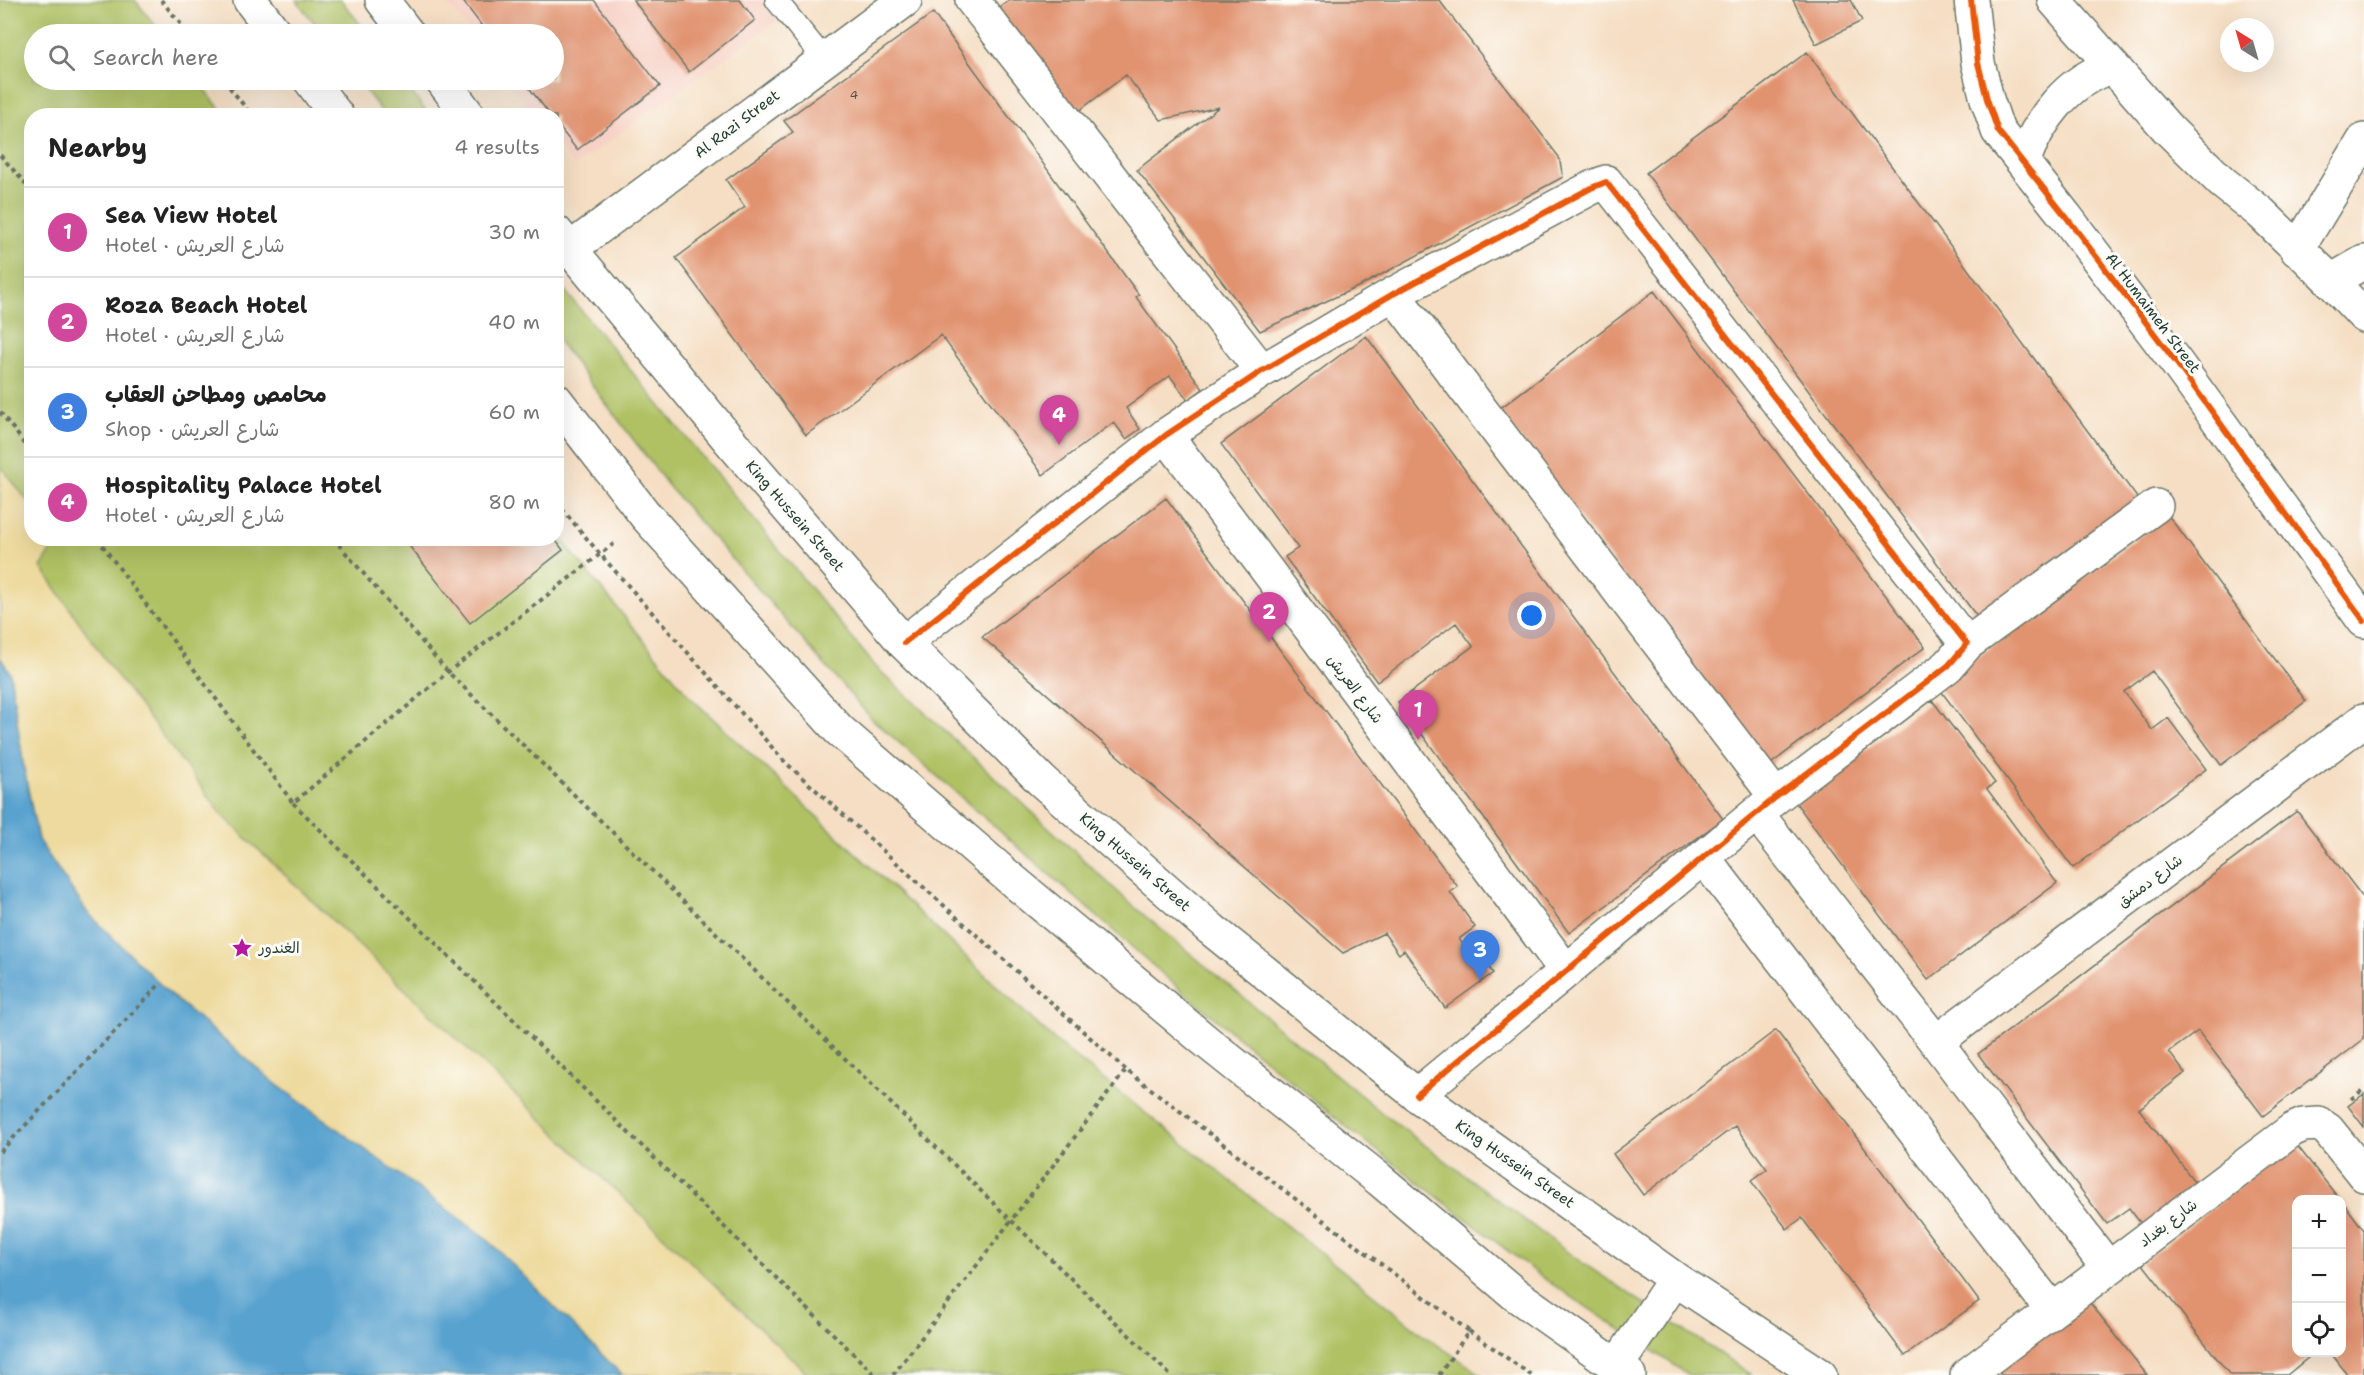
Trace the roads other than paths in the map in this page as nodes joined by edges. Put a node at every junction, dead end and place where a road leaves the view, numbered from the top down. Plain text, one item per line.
1 (250, 0) edge
2 (382, 0) edge
3 (776, 0) edge
4 (905, 0) edge
5 (972, 0) edge
6 (1971, 0) edge
7 (2054, 0) edge
8 (268, 24) edge
9 (400, 24) edge
10 (824, 59) junction
11 (2112, 67) junction
12 (318, 90) edge
13 (450, 90) edge
14 (331, 108) edge
15 (463, 108) edge
16 (2364, 140) edge
17 (2023, 162) junction
18 (564, 240) edge
19 (564, 242) edge
20 (2297, 250) junction
21 (2364, 262) edge
22 (2331, 281) junction
23 (1393, 294) junction
24 (2364, 316) edge
25 (1262, 371) junction
26 (564, 410) edge
27 (1167, 435) junction
28 (2156, 506) dead end
29 (2364, 621) edge
30 (904, 643) junction
31 (1967, 644) junction
32 (2364, 720) edge
33 (1766, 805) junction
34 (1703, 857) junction
35 (1566, 971) junction
36 (1936, 1042) junction
37 (1417, 1095) junction
38 (2364, 1175) edge
39 (2109, 1268) junction
40 (1675, 1279) junction
41 (2052, 1310) junction
42 (1622, 1371) edge
43 (1820, 1375) edge
44 (1966, 1375) edge

1 - 8 main road
2 - 9 main road
3 - 10 lane
4 - 10 main road, Al Razi Street
5 - 25 main road
6 - 17 main road, Al Humaimeh Street
7 - 11 main road
10 - 18 main road, Al Razi Street
11 - 17 main road
11 - 20 main road
12 - 14 main road
13 - 15 main road
16 - 20 main road
17 - 29 main road, Al Humaimeh Street
19 - 30 main road, King Hussein Street
20 - 22 main road
21 - 22 main road
22 - 24 main road
23 - 25 main road
23 - 31 main road
23 - 33 main road
25 - 27 main road
26 - 42 main road
27 - 30 main road
27 - 35 main road, شارع العريش
28 - 31 main road
30 - 37 main road, King Hussein Street
31 - 33 main road
32 - 36 main road, شارع دمشق
33 - 34 main road
33 - 36 main road
34 - 35 main road
34 - 41 main road
35 - 37 main road
36 - 39 main road
37 - 40 main road, King Hussein Street
38 - 39 main road, شارع بغداد
39 - 41 main road, شارع بغداد
40 - 42 main road
40 - 43 main road, King Hussein Street
41 - 44 main road, شارع بغداد

